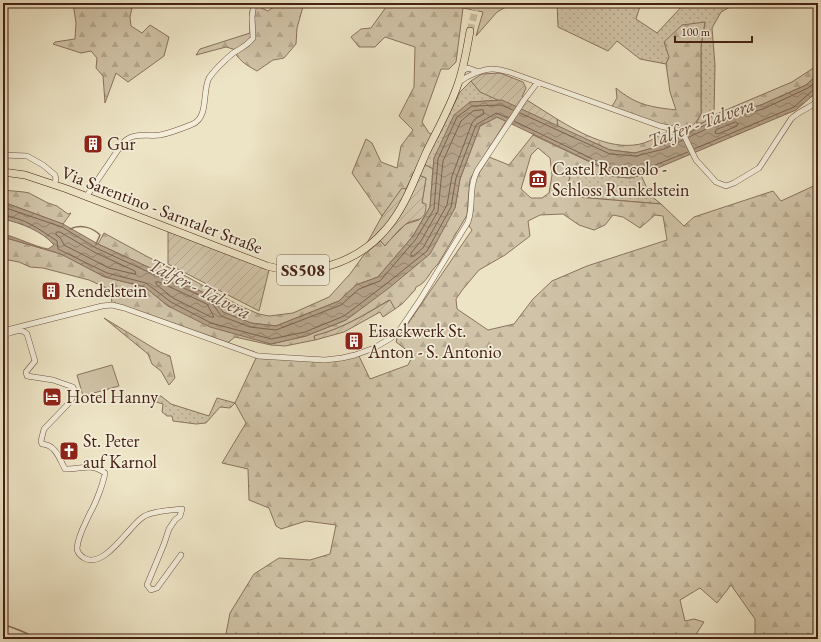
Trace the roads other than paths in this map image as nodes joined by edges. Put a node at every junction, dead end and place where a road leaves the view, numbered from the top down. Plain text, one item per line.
1 (254, 3) edge
2 (470, 31) tunnel mouth
3 (465, 69) junction
4 (479, 72) junction
5 (469, 77) junction
6 (459, 82) junction
7 (537, 83) junction
8 (818, 101) edge
9 (3, 155) edge
10 (3, 172) edge
11 (54, 185) junction
12 (86, 197) junction
13 (3, 332) edge
14 (3, 335) edge
15 (181, 555) dead end

1 - 12 street
2 - 3 main road, SS508
3 - 4 street
3 - 5 street
3 - 6 main road, Via Sarentino - Sarntaler Straße / SS508
4 - 5 street
4 - 7 street
5 - 6 street
6 - 12 main road, Via Sarentino - Sarntaler Straße / SS508
7 - 8 street
7 - 13 street
9 - 11 street
10 - 11 main road, Via Sarentino - Sarntaler Straße
11 - 12 main road, Via Sarentino - Sarntaler Straße
14 - 15 street

